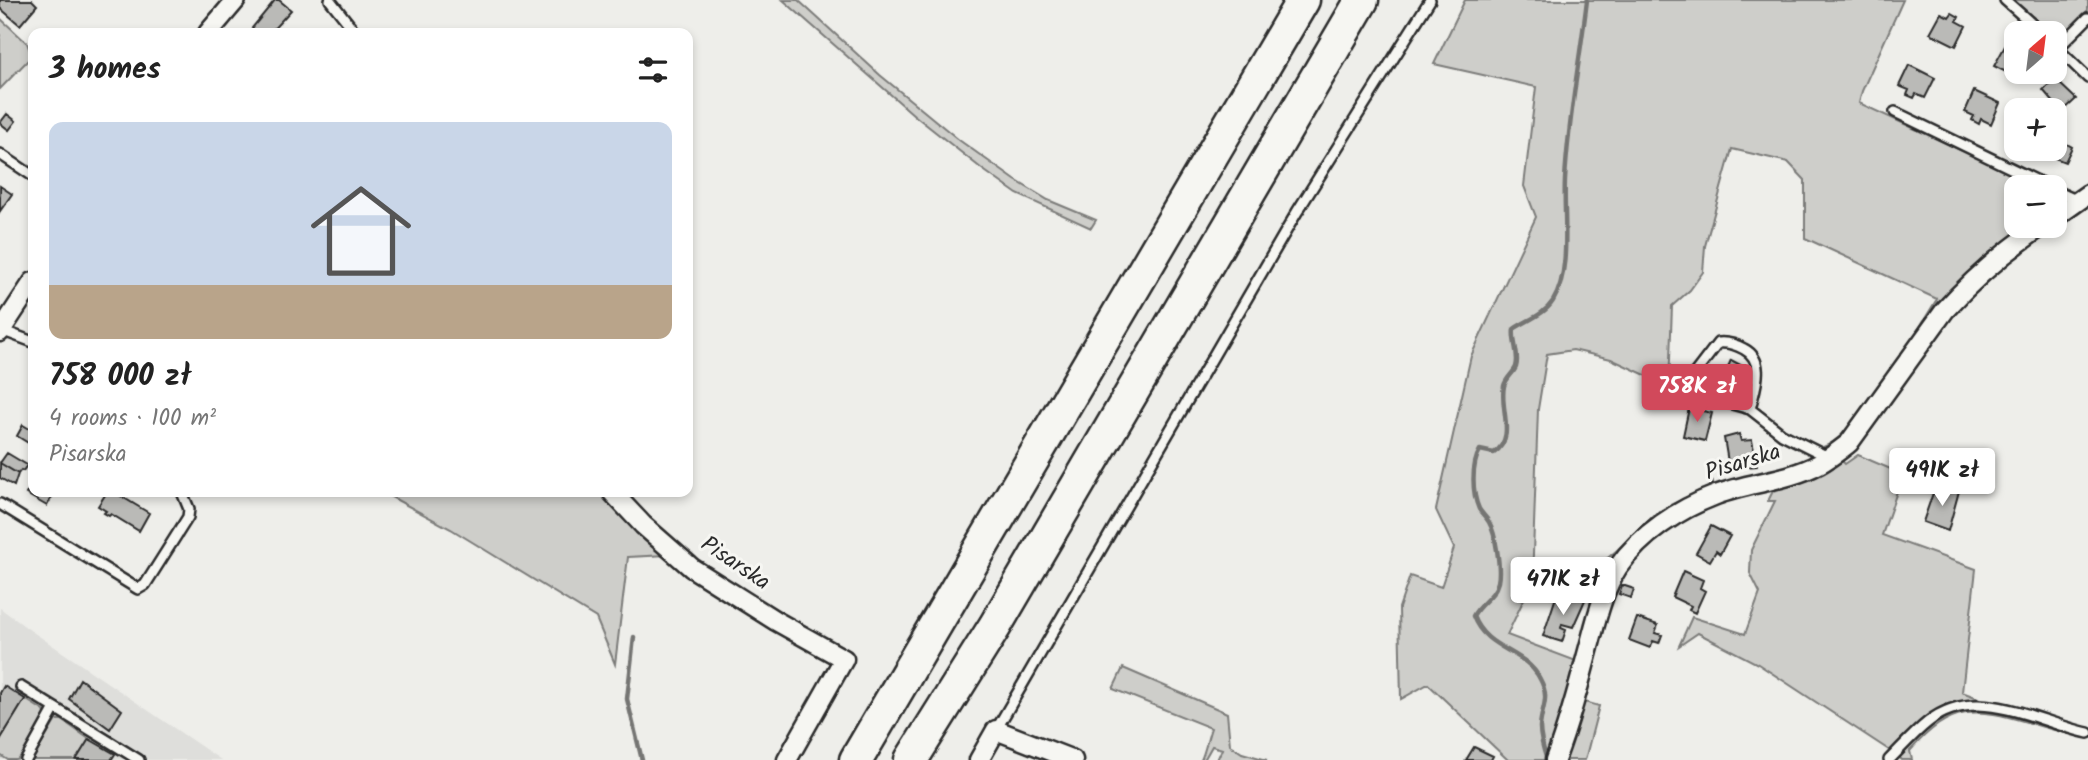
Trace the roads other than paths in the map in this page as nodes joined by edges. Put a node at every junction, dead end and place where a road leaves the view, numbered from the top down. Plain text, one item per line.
1 (236, 0) edge
2 (330, 0) edge
3 (1303, 0) edge
4 (1362, 0) edge
5 (1430, 0) edge
6 (2005, 0) edge
7 (2088, 19) edge
8 (2029, 21) edge
9 (212, 28) edge
10 (352, 28) edge
11 (2067, 37) edge
12 (2067, 57) edge
13 (2088, 78) edge
14 (1895, 112) dead end
15 (0, 154) edge
16 (28, 173) edge
17 (2025, 175) edge
18 (2083, 197) edge
19 (2067, 209) edge
20 (2026, 238) edge
21 (28, 290) edge
22 (1, 330) edge
23 (28, 340) edge
24 (1680, 385) dead end
25 (1710, 392) dead end
26 (1750, 409) junction
27 (1830, 458) junction
28 (184, 497) edge
29 (617, 497) edge
30 (0, 504) edge
31 (21, 687) dead end
32 (55, 709) junction
33 (996, 730) junction
34 (2088, 733) edge
35 (26, 760) edge
36 (139, 760) edge
37 (788, 760) edge
38 (856, 760) edge
39 (911, 760) edge
40 (979, 760) edge
41 (1073, 760) edge
42 (1555, 760) edge
43 (1889, 760) edge

1 - 9 street
2 - 10 lane
3 - 38 highway
4 - 39 highway
5 - 33 lane
6 - 8 lane
7 - 11 lane
12 - 13 lane
14 - 17 lane
15 - 16 lane
18 - 19 street
20 - 27 street, Pisarska
21 - 22 street
22 - 23 lane
24 - 26 lane
25 - 26 lane
26 - 27 lane
27 - 42 street, Pisarska
28 - 30 lane
29 - 37 street, Pisarska
31 - 32 lane
32 - 35 lane
32 - 36 lane
33 - 40 street
33 - 41 street
34 - 43 lane

